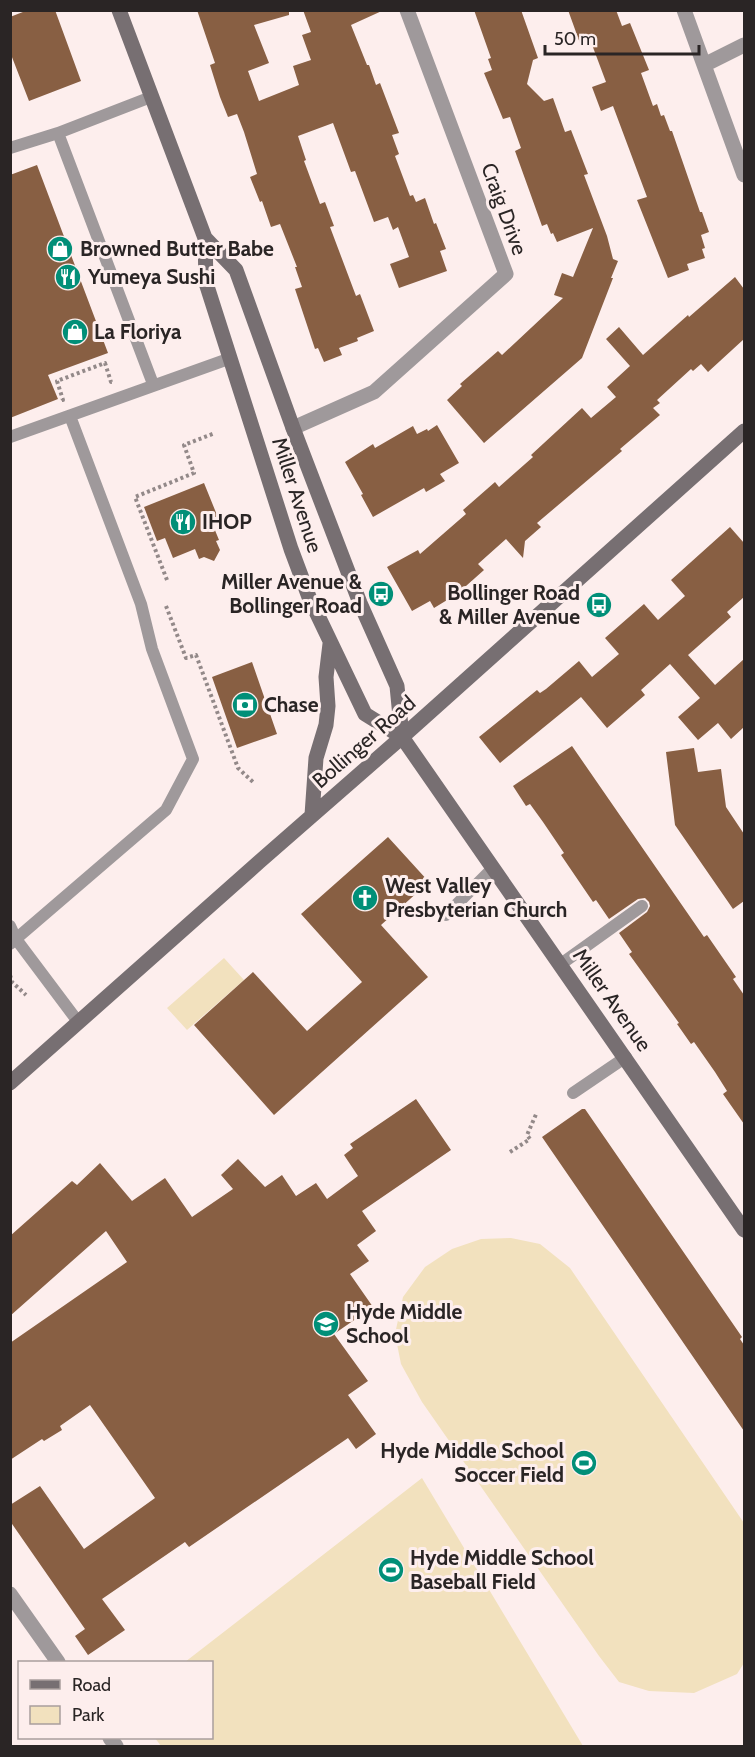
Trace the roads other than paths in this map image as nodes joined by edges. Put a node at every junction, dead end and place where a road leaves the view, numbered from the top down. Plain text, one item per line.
1 (119, 10) edge
2 (407, 10) edge
3 (684, 10) edge
4 (744, 45) edge
5 (704, 65) junction
6 (151, 97) junction
7 (58, 133) junction
8 (10, 148) edge
9 (744, 175) edge
10 (205, 238) junction
11 (231, 358) junction
12 (153, 384) junction
13 (70, 416) junction
14 (293, 428) junction
15 (744, 431) edge
16 (10, 437) edge
17 (330, 644) junction
18 (402, 737) junction
19 (312, 815) junction
20 (493, 868) junction
21 (642, 906) dead end
22 (446, 915) dead end
23 (10, 926) edge
24 (13, 941) edge
25 (561, 964) junction
26 (79, 1023) junction
27 (626, 1057) junction
28 (10, 1083) edge
29 (573, 1093) dead end
30 (744, 1230) edge
31 (10, 1594) edge
32 (57, 1661) edge

1 - 6 main road, Miller Avenue
2 - 14 street, Craig Drive
3 - 5 street
4 - 5 street
5 - 9 street
6 - 7 lane
6 - 10 main road, Miller Avenue
7 - 8 lane
7 - 12 lane
10 - 11 main road, Miller Avenue
10 - 14 main road, Miller Avenue
11 - 12 lane
11 - 17 main road, Miller Avenue
12 - 13 lane
13 - 16 lane
13 - 24 lane
14 - 18 main road, Miller Avenue
15 - 18 main road, Bollinger Road
17 - 18 main road, Miller Avenue
17 - 19 main road
18 - 19 main road, Bollinger Road
18 - 20 main road, Miller Avenue
19 - 26 main road, Bollinger Road
20 - 22 lane
20 - 25 main road, Miller Avenue
21 - 25 lane
23 - 24 lane
24 - 26 lane
25 - 27 main road, Miller Avenue
26 - 28 main road, Bollinger Road
27 - 29 lane
27 - 30 main road, Miller Avenue
31 - 32 street

